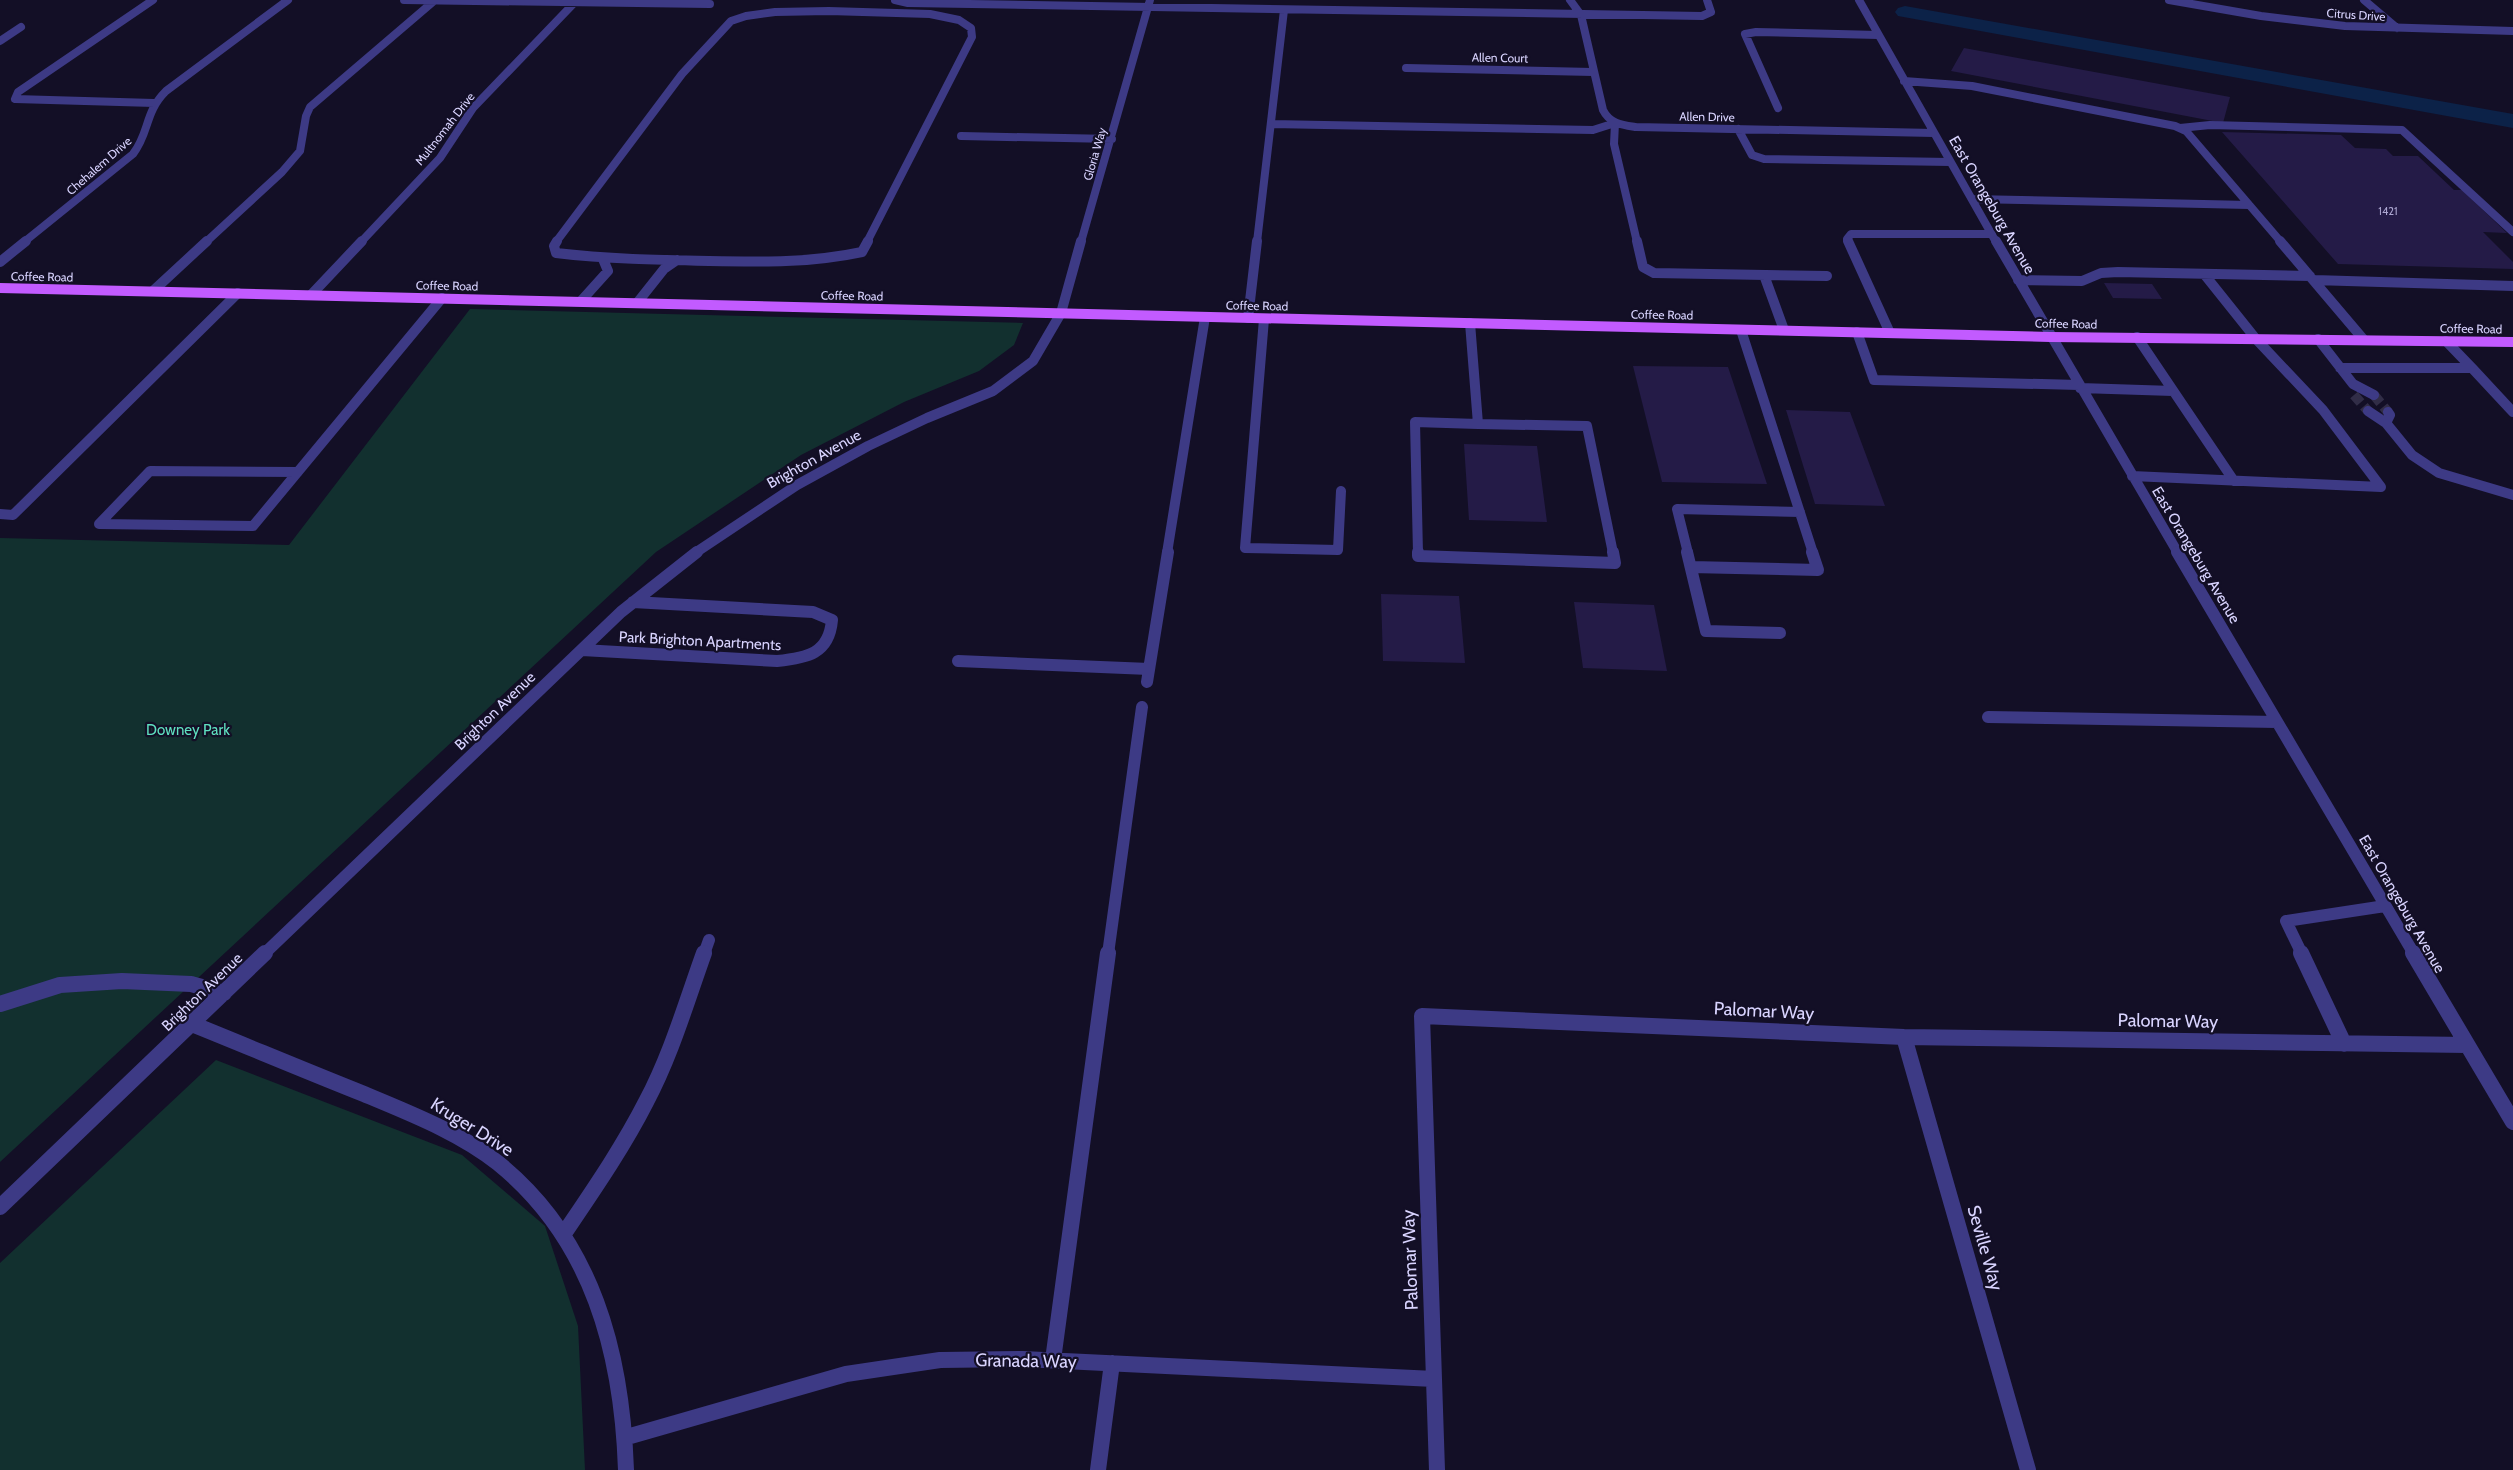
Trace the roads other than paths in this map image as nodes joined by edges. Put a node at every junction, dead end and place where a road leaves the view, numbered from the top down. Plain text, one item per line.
1 (153, 0) edge
2 (288, 0) edge
3 (404, 0) edge
4 (434, 0) edge
5 (895, 0) edge
6 (1570, 0) edge
7 (1707, 0) edge
8 (1858, 0) edge
9 (2169, 0) edge
10 (2364, 0) edge
11 (574, 2) edge
12 (710, 4) dead end
13 (1150, 4) edge
14 (1284, 10) junction
15 (1581, 16) junction
16 (22, 27) dead end
17 (2398, 28) junction
18 (2513, 31) edge
19 (1878, 34) junction
20 (0, 41) edge
21 (1406, 68) dead end
22 (1593, 72) junction
23 (1904, 81) junction
24 (154, 103) junction
25 (1778, 108) dead end
26 (1615, 123) junction
27 (1271, 124) junction
28 (2180, 128) junction
29 (1738, 129) junction
30 (1934, 132) junction
31 (961, 136) dead end
32 (1112, 138) junction
33 (1950, 162) junction
34 (1972, 199) junction
35 (2250, 205) junction
36 (2513, 232) edge
37 (1992, 234) junction
38 (604, 259) junction
39 (678, 260) junction
40 (0, 262) edge
41 (2204, 274) junction
42 (1764, 275) junction
43 (1827, 276) dead end
44 (2312, 278) junction
45 (2018, 280) junction
46 (2513, 286) edge
47 (0, 288) edge
48 (153, 291) junction
49 (238, 293) junction
50 (311, 295) junction
51 (442, 298) junction
52 (581, 302) junction
53 (637, 303) junction
54 (1061, 314) junction
55 (1205, 317) junction
56 (1248, 318) junction
57 (1264, 319) junction
58 (1470, 323) junction
59 (1741, 330) junction
60 (1784, 330) junction
61 (1857, 332) junction
62 (1890, 333) junction
63 (2050, 337) junction
64 (2137, 338) junction
65 (2256, 339) junction
66 (2318, 340) junction
67 (2364, 340) junction
68 (2446, 341) junction
69 (2513, 342) edge
70 (2340, 368) junction
71 (2472, 368) junction
72 (2353, 384) junction
73 (2079, 386) junction
74 (2173, 391) junction
75 (2354, 395) tunnel mouth
76 (2374, 396) tunnel mouth
77 (2368, 411) tunnel mouth
78 (2513, 412) edge
79 (1478, 424) junction
80 (298, 472) junction
81 (2132, 476) junction
82 (2234, 481) junction
83 (1341, 491) dead end
84 (2513, 495) edge
85 (1800, 512) junction
86 (0, 514) edge
87 (1691, 567) junction
88 (633, 602) junction
89 (1780, 633) dead end
90 (582, 650) junction
91 (958, 661) dead end
92 (1149, 670) junction
93 (1147, 682) dead end
94 (1142, 707) dead end
95 (1988, 717) dead end
96 (2277, 722) junction
97 (2385, 906) junction
98 (709, 940) dead end
99 (224, 993) junction
100 (0, 1004) edge
101 (192, 1024) junction
102 (1904, 1037) junction
103 (2344, 1044) junction
104 (2467, 1045) junction
105 (2513, 1122) edge
106 (0, 1207) edge
107 (563, 1235) junction
108 (1053, 1360) junction
109 (1112, 1363) junction
110 (1434, 1379) junction
111 (627, 1437) junction
112 (626, 1470) edge
113 (1098, 1470) edge
114 (1437, 1470) edge
115 (2028, 1470) edge

1 - 24 street
2 - 24 street
3 - 4 street
4 - 11 street
4 - 48 street
5 - 13 street
6 - 15 street
7 - 15 street
8 - 19 street, East Orangeburg Avenue
9 - 17 street, Citrus Drive
10 - 17 street
11 - 12 street
11 - 50 street, Multnomah Drive
13 - 14 street
13 - 32 street, Gloria Way
14 - 15 street
14 - 27 street
15 - 22 street
16 - 20 street
17 - 18 street, Citrus Drive
19 - 23 street, East Orangeburg Avenue
19 - 25 street
21 - 22 street, Allen Court
22 - 26 street
23 - 28 street
23 - 30 street, East Orangeburg Avenue
24 - 40 street, Chehalem Drive
26 - 27 street
26 - 29 street, Allen Drive
26 - 42 street
27 - 56 street
28 - 35 street
28 - 36 street
29 - 30 street, Allen Drive
29 - 33 street
30 - 33 street, East Orangeburg Avenue
31 - 32 street
32 - 54 street, Gloria Way
33 - 34 street, East Orangeburg Avenue
34 - 35 street
34 - 37 street, East Orangeburg Avenue
35 - 44 street
37 - 45 street, East Orangeburg Avenue
37 - 62 street
38 - 39 street
38 - 39 street
38 - 52 street
39 - 53 street
41 - 44 street
41 - 45 street
41 - 65 street
42 - 43 street
42 - 60 street
44 - 46 street
44 - 67 street
45 - 63 street, East Orangeburg Avenue
47 - 48 main road, Coffee Road
48 - 49 main road, Coffee Road
49 - 50 main road, Coffee Road
49 - 86 street
50 - 51 main road, Coffee Road
51 - 52 main road, Coffee Road
51 - 80 street
52 - 53 main road, Coffee Road
53 - 54 main road, Coffee Road
54 - 55 main road, Coffee Road
54 - 88 street, Brighton Avenue
55 - 56 main road, Coffee Road
55 - 92 street
56 - 57 main road, Coffee Road
57 - 58 main road, Coffee Road
57 - 83 street
58 - 59 main road, Coffee Road
58 - 79 street
59 - 60 main road, Coffee Road
59 - 85 street
60 - 61 main road, Coffee Road
61 - 62 main road, Coffee Road
61 - 73 street
62 - 63 main road, Coffee Road
63 - 64 main road, Coffee Road
63 - 73 street, East Orangeburg Avenue
64 - 65 main road, Coffee Road
64 - 74 street
65 - 66 main road, Coffee Road
65 - 82 street
66 - 67 main road, Coffee Road
66 - 70 street
67 - 68 main road, Coffee Road
68 - 69 main road, Coffee Road
68 - 71 street
70 - 71 street
70 - 72 street
71 - 78 street
72 - 75 street
72 - 76 street
73 - 74 street
73 - 81 street, East Orangeburg Avenue
74 - 82 street
77 - 84 street
79 - 79 street
80 - 80 street
81 - 82 street
81 - 96 street, East Orangeburg Avenue
85 - 87 street
85 - 87 street
87 - 89 street
88 - 90 street, Brighton Avenue
88 - 90 street, Park Brighton Apartments
90 - 99 street, Brighton Avenue
91 - 92 street
92 - 93 street
94 - 108 street
95 - 96 street
96 - 97 street, East Orangeburg Avenue
97 - 103 street
97 - 104 street, East Orangeburg Avenue
98 - 107 street
99 - 100 street
99 - 101 street, Brighton Avenue
101 - 106 street, Brighton Avenue
101 - 107 street, Kruger Drive
102 - 103 street, Palomar Way
102 - 110 street, Palomar Way
102 - 115 street, Seville Way
103 - 104 street, Palomar Way
104 - 105 street, East Orangeburg Avenue
107 - 111 street, Kruger Drive
108 - 109 street, Granada Way
108 - 111 street, Granada Way
109 - 110 street, Granada Way
109 - 113 street
110 - 114 street
111 - 112 street, Kruger Drive

